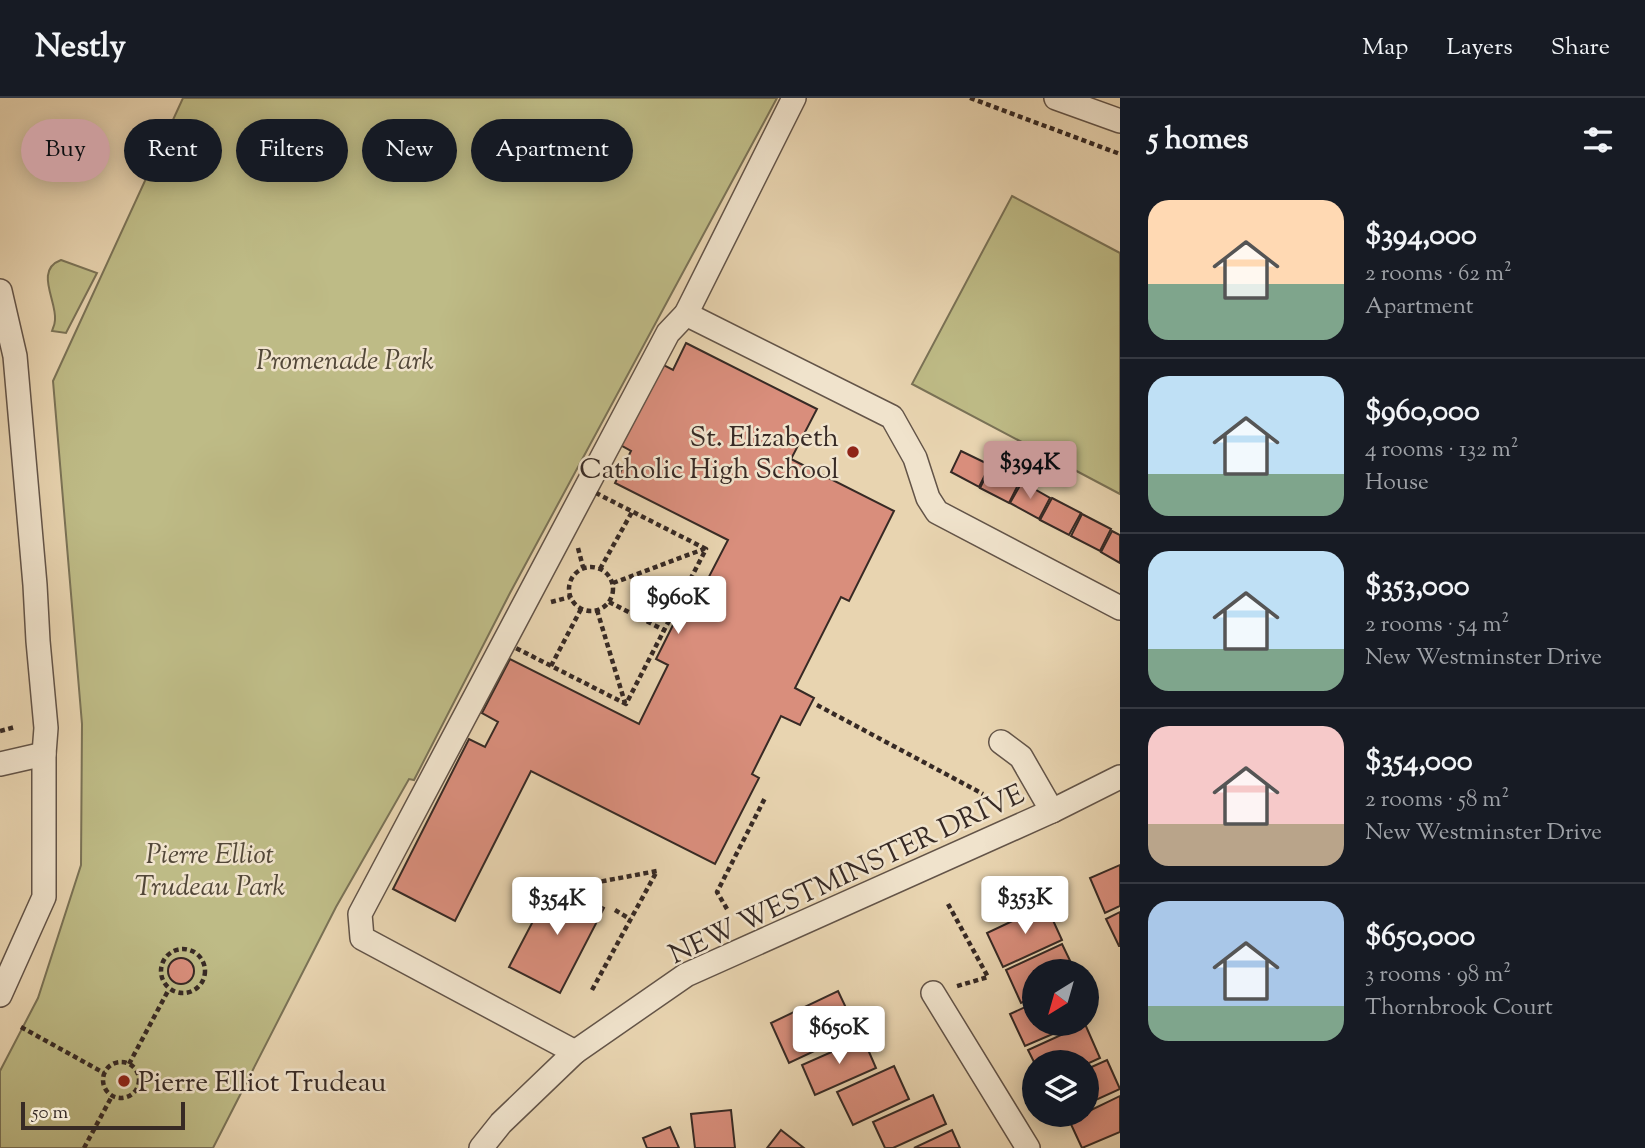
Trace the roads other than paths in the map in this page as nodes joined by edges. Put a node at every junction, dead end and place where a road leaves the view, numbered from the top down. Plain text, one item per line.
1 (794, 98) edge
2 (1056, 98) edge
3 (1120, 121) edge
4 (0, 291) edge
5 (686, 314) junction
6 (7, 358) edge
7 (1120, 608) edge
8 (1001, 742) dead end
9 (44, 754) junction
10 (0, 764) edge
11 (1120, 778) edge
12 (1052, 811) junction
13 (933, 993) road end
14 (0, 995) edge
15 (575, 1052) junction
16 (481, 1148) edge
17 (1028, 1148) edge

1 - 5 street
2 - 3 street
4 - 6 street
5 - 7 street
5 - 15 street
6 - 9 street
8 - 12 street
9 - 10 street
9 - 14 street
11 - 12 street, NEW WESTMINSTER DRIVE
12 - 15 street, NEW WESTMINSTER DRIVE
13 - 17 street
15 - 16 street, NEW WESTMINSTER DRIVE

